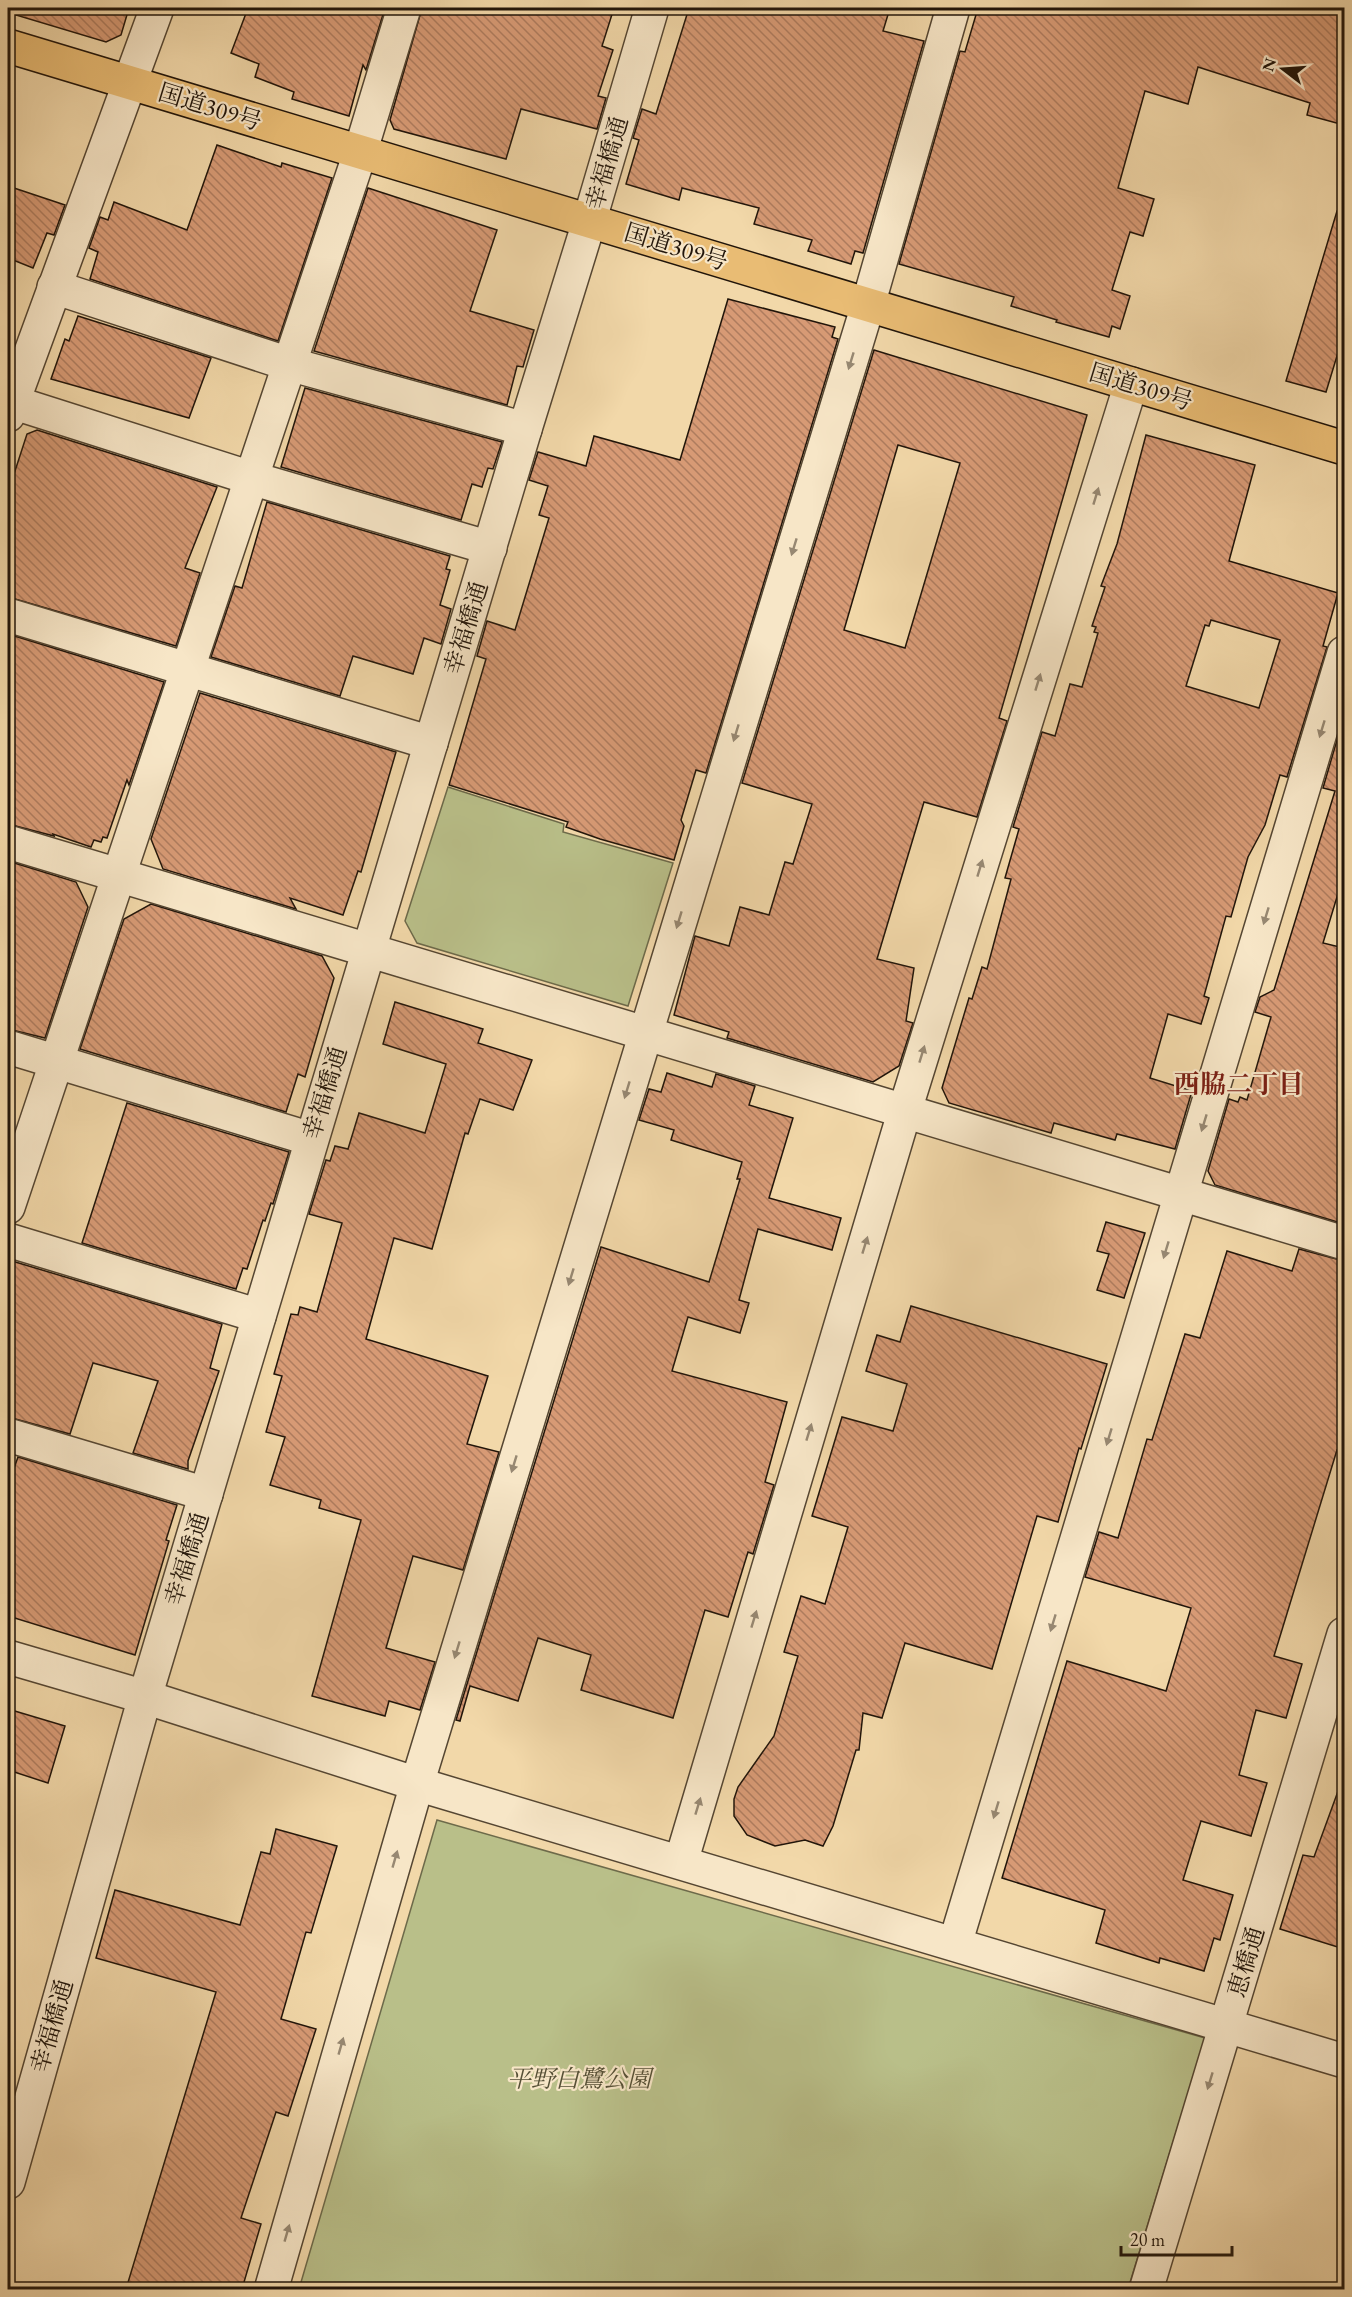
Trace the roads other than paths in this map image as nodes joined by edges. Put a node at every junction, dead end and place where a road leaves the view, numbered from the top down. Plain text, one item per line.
1 (157, 8) edge
2 (404, 8) edge
3 (652, 8) edge
4 (953, 8) edge
5 (8, 46) edge
6 (128, 82) junction
7 (360, 153) junction
8 (589, 222) junction
9 (54, 287) junction
10 (868, 305) junction
11 (289, 363) junction
12 (1131, 384) junction
13 (10, 408) edge
14 (525, 429) junction
15 (1344, 448) edge
16 (250, 478) junction
17 (490, 548) junction
18 (8, 615) edge
19 (1344, 653) edge
20 (186, 670) junction
21 (431, 743) junction
22 (8, 842) edge
23 (117, 875) junction
24 (368, 948) junction
25 (644, 1034) junction
26 (8, 1047) edge
27 (56, 1062) junction
28 (905, 1110) junction
29 (312, 1139) junction
30 (1183, 1194) junction
31 (8, 1207) edge
32 (8, 1240) edge
33 (1344, 1243) edge
34 (259, 1316) junction
35 (8, 1435) edge
36 (206, 1494) junction
37 (1344, 1634) edge
38 (8, 1656) edge
39 (145, 1697) junction
40 (417, 1784) junction
41 (681, 1862) junction
42 (955, 1944) junction
43 (1227, 2025) junction
44 (1344, 2061) edge
45 (8, 2182) edge
46 (271, 2289) edge
47 (1146, 2289) edge

1 - 6 street
2 - 7 street
3 - 8 street, 幸福橋通
4 - 10 street
5 - 6 highway, 国道309号
6 - 7 highway, 国道309号
6 - 9 street
7 - 8 highway, 国道309号
7 - 11 street
8 - 10 highway, 国道309号
8 - 14 street, 幸福橋通
9 - 11 street
9 - 13 street
10 - 12 highway, 国道309号
10 -> 25 street
11 - 14 street
11 - 16 street
12 - 15 highway, 国道309号
28 -> 12 street
13 - 16 street
14 - 17 street, 幸福橋通
16 - 17 street
16 - 20 street
17 - 21 street, 幸福橋通
18 - 20 street
19 -> 30 street
20 - 21 street
20 - 23 street
21 - 24 street, 幸福橋通
22 - 23 street
23 - 24 street
23 - 27 street
24 - 25 street
24 - 29 street, 幸福橋通
25 - 28 street
25 -> 40 street
26 - 27 street
27 - 29 street
27 - 31 street
28 - 30 street
41 -> 28 street
29 - 34 street, 幸福橋通
30 - 33 street
30 -> 42 street
32 - 34 street
34 - 36 street, 幸福橋通
35 - 36 street
36 - 39 street, 幸福橋通
37 - 43 street, 恵橋通
38 - 39 street
39 - 40 street
39 - 45 street, 幸福橋通
40 - 41 street
46 -> 40 street
41 - 42 street
42 - 43 street
43 - 44 street
43 -> 47 street, 恵橋通

